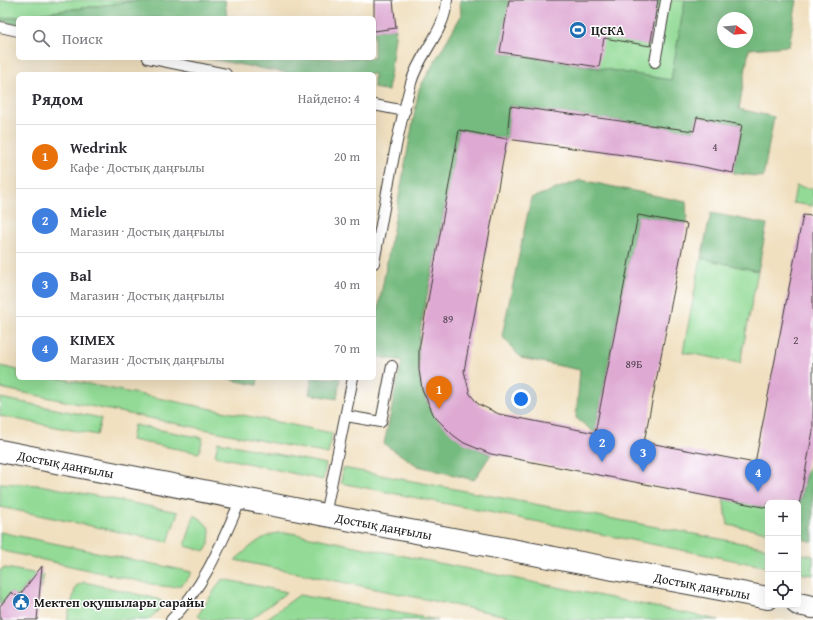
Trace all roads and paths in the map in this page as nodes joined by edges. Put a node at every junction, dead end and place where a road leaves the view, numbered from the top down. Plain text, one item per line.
1 (446, 0) edge
2 (666, 0) edge
3 (0, 27) edge
4 (16, 31) edge
5 (158, 60) edge
6 (655, 62) dead end
7 (216, 72) edge
8 (376, 105) edge
9 (405, 111) junction
10 (376, 253) edge
11 (392, 366) dead end
12 (353, 380) edge
13 (346, 416) junction
14 (0, 451) edge
15 (242, 499) junction
16 (325, 515) junction
17 (765, 597) edge
18 (801, 605) edge
19 (813, 607) edge
20 (170, 620) edge

1 - 9 lane
2 - 6 lane
3 - 4 lane
5 - 7 lane
8 - 9 lane
9 - 10 lane
11 - 13 lane
12 - 13 lane
13 - 16 lane
14 - 15 main road, Достық даңғылы
15 - 16 main road, Достық даңғылы
15 - 20 lane
16 - 17 main road, Достық даңғылы
18 - 19 main road

